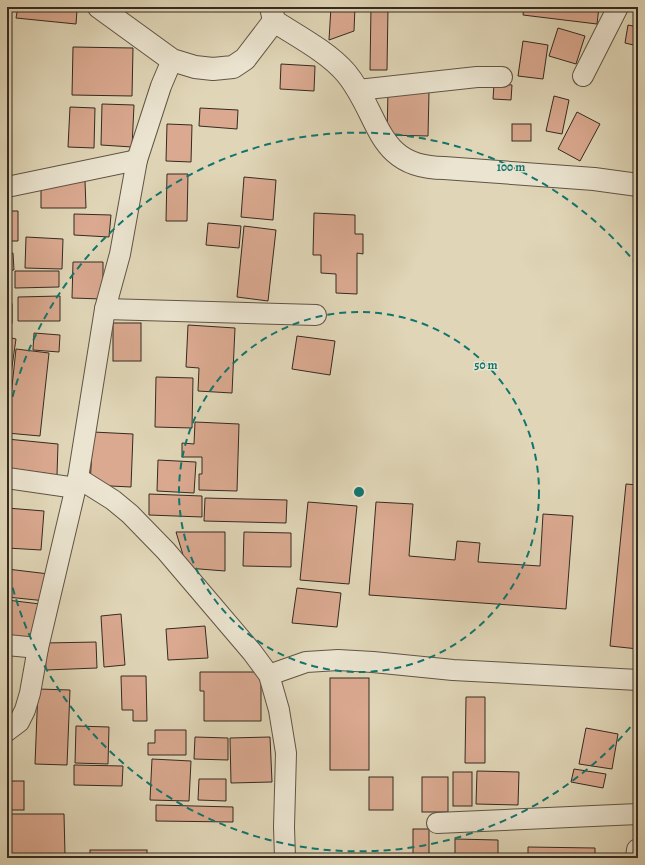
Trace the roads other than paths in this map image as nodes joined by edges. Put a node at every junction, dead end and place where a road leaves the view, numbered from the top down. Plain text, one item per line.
1 (99, 7) edge
2 (618, 7) edge
3 (273, 14) edge
4 (172, 60) junction
5 (583, 76) dead end
6 (502, 77) dead end
7 (358, 90) junction
8 (137, 160) junction
9 (638, 185) edge
10 (7, 187) edge
11 (105, 309) junction
12 (316, 315) dead end
13 (7, 478) edge
14 (77, 483) junction
15 (7, 645) edge
16 (38, 648) junction
17 (268, 675) junction
18 (638, 680) edge
19 (7, 731) edge
20 (638, 814) edge
21 (437, 823) dead end
22 (638, 850) edge
23 (285, 858) edge
24 (637, 858) edge

1 - 4 street
2 - 5 street
3 - 4 street
3 - 7 street
4 - 8 street
6 - 7 street
7 - 9 street
8 - 10 street
8 - 11 street
11 - 12 street
11 - 14 street
13 - 14 street
14 - 16 street
14 - 17 street
15 - 16 street
16 - 19 street
17 - 18 street
17 - 23 street
20 - 21 street
22 - 24 street

